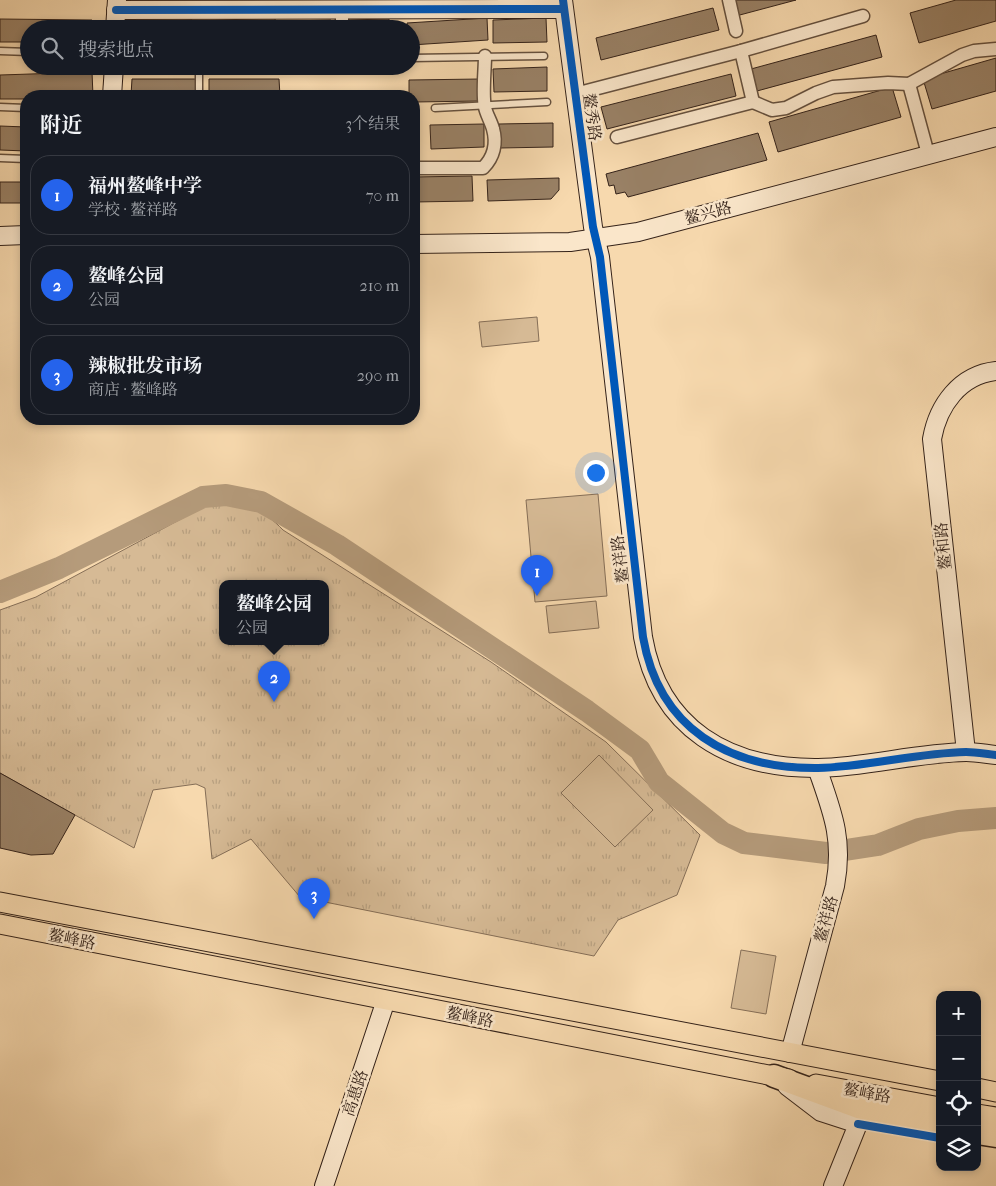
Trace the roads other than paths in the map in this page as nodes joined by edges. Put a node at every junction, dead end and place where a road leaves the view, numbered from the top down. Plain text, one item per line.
1 (729, 0) edge
2 (116, 5) edge
3 (563, 5) edge
4 (342, 11) junction
5 (863, 16) dead end
6 (115, 20) edge
7 (342, 20) edge
8 (736, 31) dead end
9 (996, 49) edge
10 (741, 50) junction
11 (0, 51) edge
12 (20, 52) edge
13 (485, 56) junction
14 (544, 56) dead end
15 (420, 58) edge
16 (113, 75) edge
17 (199, 75) edge
18 (908, 84) junction
19 (112, 90) edge
20 (199, 90) edge
21 (575, 94) junction
22 (547, 102) dead end
23 (754, 102) junction
24 (484, 106) junction
25 (0, 107) edge
26 (20, 108) edge
27 (435, 108) dead end
28 (996, 127) edge
29 (617, 137) dead end
30 (996, 137) edge
31 (927, 149) junction
32 (0, 158) edge
33 (20, 159) edge
34 (420, 168) edge
35 (594, 232) junction
36 (420, 234) edge
37 (20, 235) edge
38 (0, 236) edge
39 (420, 244) edge
40 (0, 247) edge
41 (20, 247) edge
42 (996, 371) edge
43 (966, 752) junction
44 (996, 755) edge
45 (817, 768) junction
46 (0, 902) edge
47 (0, 924) edge
48 (386, 1000) junction
49 (790, 1053) junction
50 (774, 1076) junction
51 (936, 1080) edge
52 (981, 1089) edge
53 (996, 1092) edge
54 (936, 1106) edge
55 (981, 1115) edge
56 (996, 1117) edge
57 (936, 1125) edge
58 (981, 1134) edge
59 (996, 1136) edge
60 (324, 1186) edge
61 (833, 1186) edge

1 - 8 street
2 - 4 street
2 - 6 street
3 - 4 street
3 - 21 street, 鳌秀路
4 - 7 street
5 - 10 street
9 - 18 street
10 - 21 street
10 - 23 street
11 - 12 lane
13 - 14 lane
13 - 15 lane
13 - 24 street
16 - 19 street
17 - 20 lane
18 - 23 street
18 - 31 street
21 - 35 street, 鳌秀路
22 - 24 lane
23 - 29 street
24 - 27 lane
24 - 34 street
25 - 26 lane
28 - 31 street, 鳌兴路
30 - 31 street, 鳌兴路
31 - 35 street, 鳌兴路
32 - 33 lane
35 - 36 street, 鳌兴路
35 - 39 street, 鳌兴路
35 - 45 street, 鳌祥路
37 - 38 street
40 - 41 street
42 - 43 street, 鳌和路
43 - 44 street
43 - 45 street
45 - 49 street, 鳌祥路
46 - 49 main road, 鳌峰路
47 - 48 main road, 鳌峰路
48 - 50 main road, 鳌峰路
48 - 60 street, 高惠路
49 - 51 main road, 鳌峰路
50 - 54 main road, 鳌峰路
50 - 57 highway
50 - 61 street
52 - 53 main road
55 - 56 main road
58 - 59 highway

